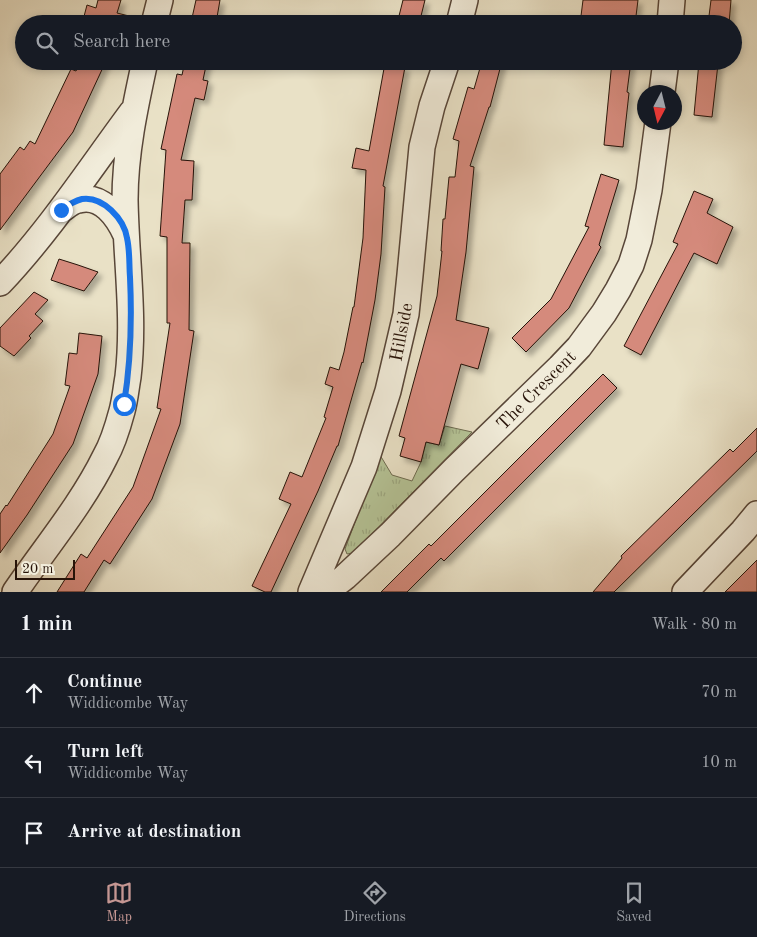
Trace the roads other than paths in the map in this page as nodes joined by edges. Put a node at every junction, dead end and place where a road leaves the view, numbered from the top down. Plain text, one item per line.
1 (160, 0) edge
2 (466, 0) edge
3 (672, 0) edge
4 (156, 15) edge
5 (462, 15) edge
6 (671, 15) edge
7 (143, 70) edge
8 (444, 70) edge
9 (665, 70) edge
10 (663, 85) edge
11 (134, 108) junction
12 (657, 130) edge
13 (61, 210) junction
14 (127, 238) junction
15 (0, 283) edge
16 (757, 514) edge
17 (312, 590) edge
18 (14, 592) edge
19 (685, 592) edge

1 - 4 street
2 - 5 street
3 - 6 street
7 - 11 street
8 - 17 street, Hillside
9 - 10 street
11 - 13 street
11 - 14 street
12 - 17 street, The Crescent
13 - 14 street
13 - 15 street
14 - 18 street
16 - 19 street

